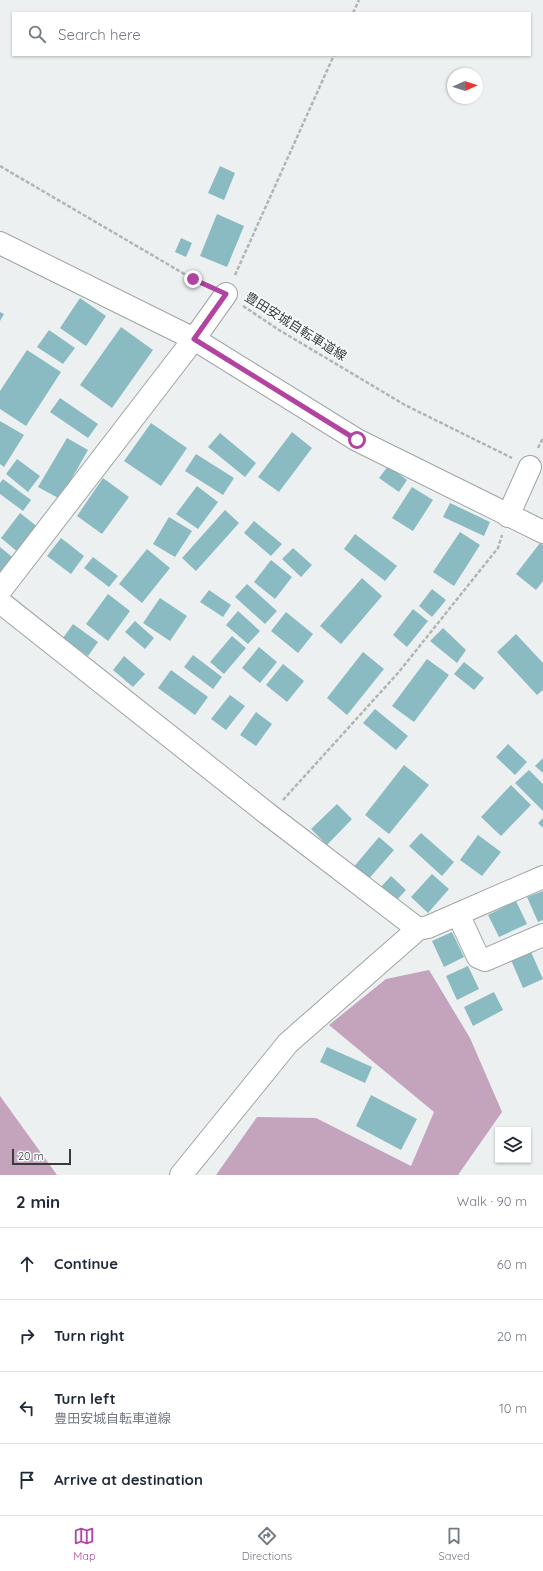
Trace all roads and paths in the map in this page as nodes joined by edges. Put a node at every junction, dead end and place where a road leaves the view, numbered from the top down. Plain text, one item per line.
1 (358, 0) edge
2 (353, 12) edge
3 (334, 56) edge
4 (0, 166) edge
5 (0, 243) edge
6 (226, 294) junction
7 (194, 339) junction
8 (530, 467) joint
9 (508, 516) junction
10 (543, 532) edge
11 (0, 591) edge
12 (0, 602) edge
13 (269, 815) junction
14 (543, 877) edge
15 (458, 914) junction
16 (418, 929) junction
17 (543, 935) edge
18 (181, 1175) edge

1 - 2 path
3 - 6 path
4 - 6 path, 豊田安城自転車道線
5 - 7 street
6 - 7 street
6 - 8 path, 豊田安城自転車道線
7 - 9 street
7 - 11 street
8 - 9 street
9 - 10 street
9 - 13 path
12 - 13 street
13 - 16 street
14 - 15 street
15 - 16 street
15 - 17 street
16 - 18 street

